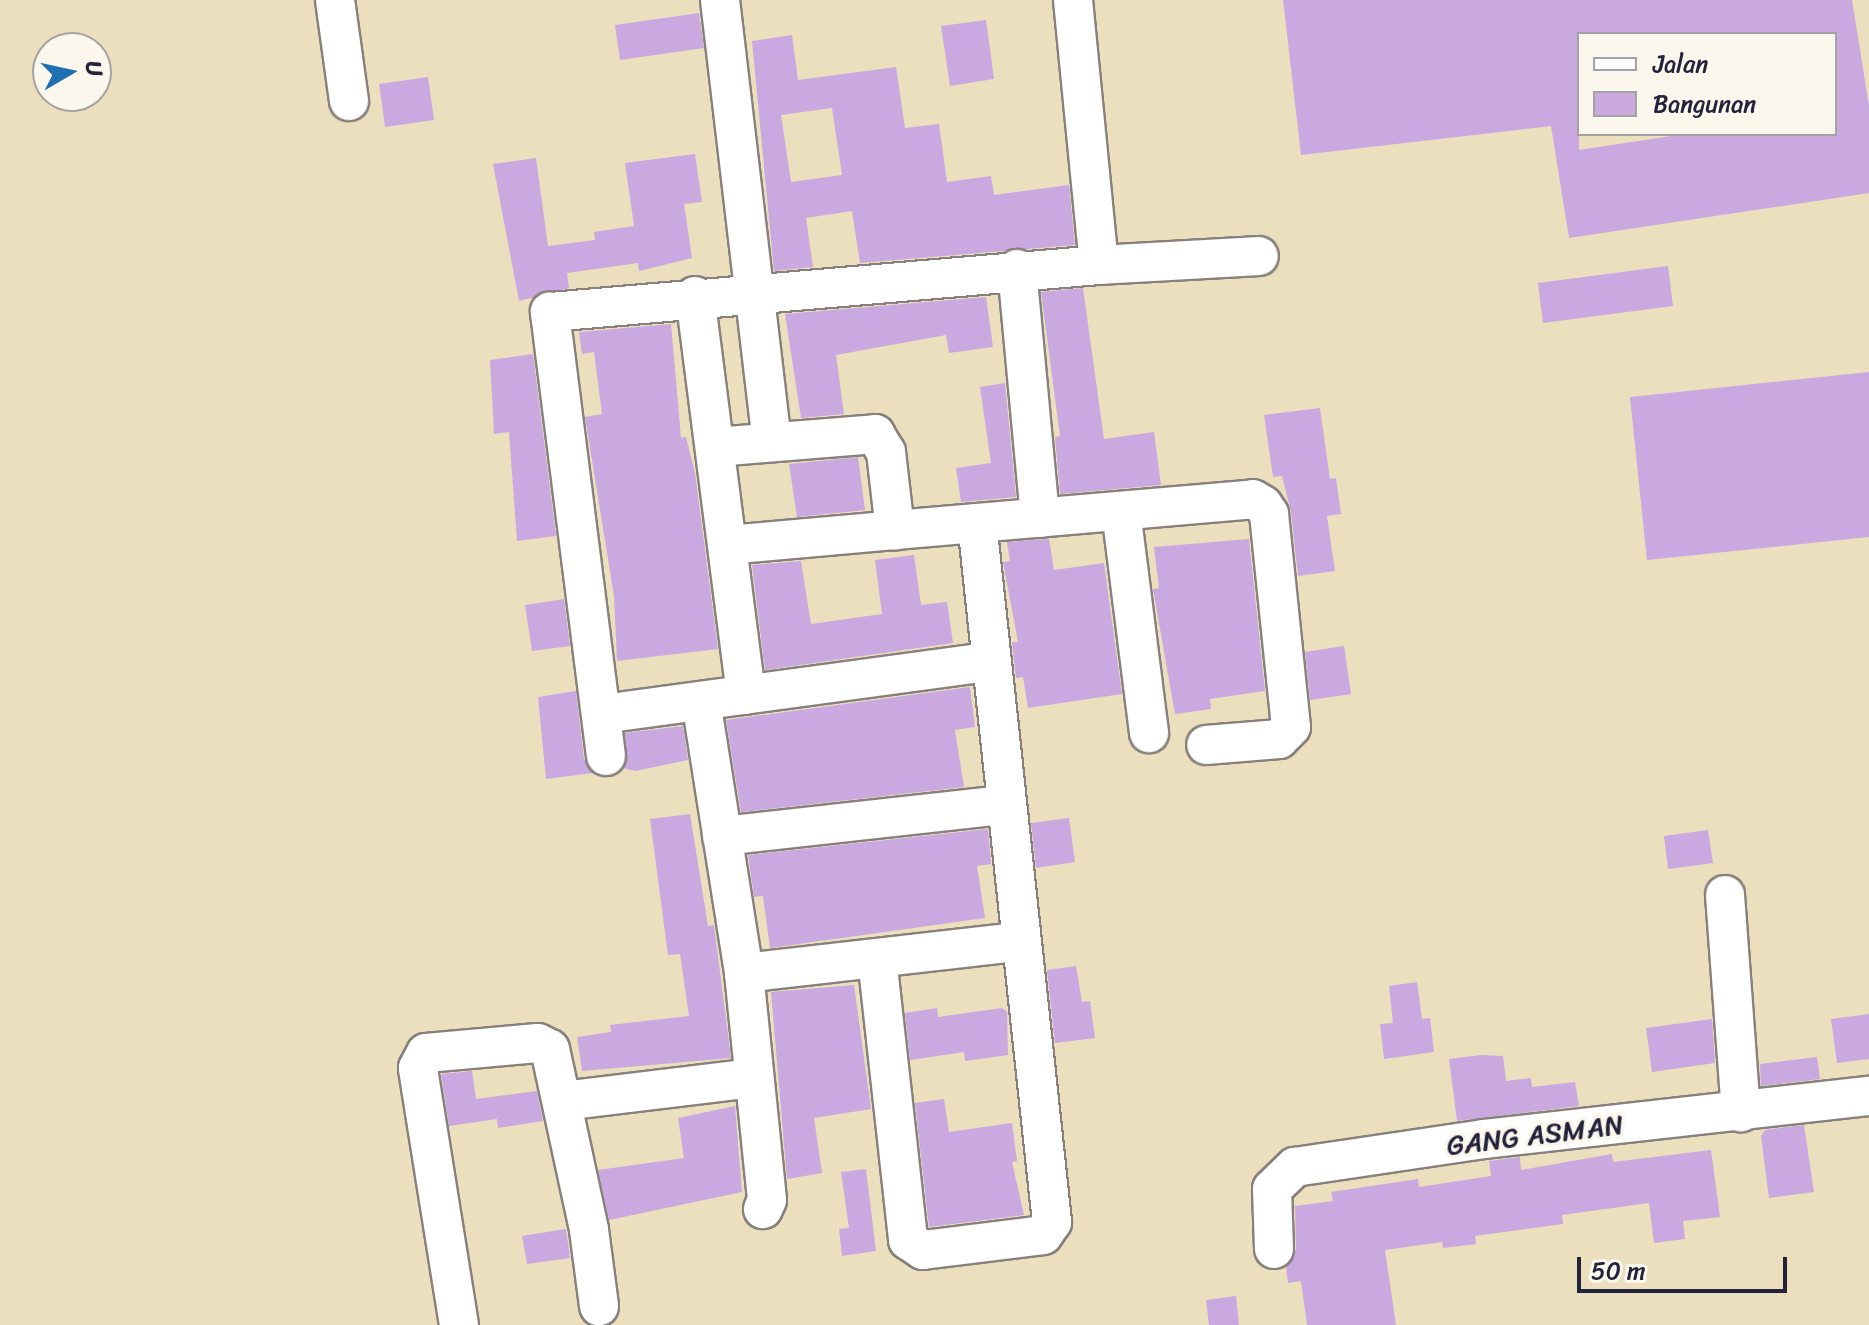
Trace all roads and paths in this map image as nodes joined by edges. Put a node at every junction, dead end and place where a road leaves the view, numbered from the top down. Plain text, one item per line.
1 (335, 0) edge
2 (720, 0) edge
3 (1073, 0) edge
4 (349, 101) dead end
5 (1259, 256) dead end
6 (1099, 265) junction
7 (1017, 269) junction
8 (753, 292) junction
9 (695, 296) junction
10 (772, 441) junction
11 (715, 447) junction
12 (1121, 511) junction
13 (1040, 518) junction
14 (977, 523) junction
15 (895, 530) junction
16 (728, 545) junction
17 (990, 662) junction
18 (746, 695) junction
19 (701, 701) junction
20 (603, 714) junction
21 (1149, 733) dead end
22 (1206, 745) dead end
23 (606, 756) dead end
24 (1005, 805) junction
25 (722, 836) junction
26 (1725, 895) dead end
27 (1018, 942) junction
28 (877, 958) junction
29 (744, 973) junction
30 (752, 1078) junction
31 (1869, 1096) edge
32 (562, 1101) junction
33 (1741, 1112) junction
34 (763, 1209) dead end
35 (1274, 1249) dead end
36 (599, 1306) dead end
37 (459, 1325) edge

1 - 4 street
2 - 8 street
3 - 6 street
5 - 6 street
6 - 7 street
7 - 8 street
7 - 13 street
8 - 9 street
8 - 10 street
9 - 11 street
9 - 20 street
10 - 11 street
10 - 15 street
11 - 16 street
12 - 13 street
12 - 21 street
12 - 22 street
13 - 14 street
14 - 15 street
14 - 17 street
15 - 16 street
16 - 18 street
17 - 18 street
17 - 24 street
18 - 19 street
19 - 20 street
19 - 25 street
20 - 23 street
24 - 25 street
24 - 27 street
25 - 29 street
26 - 33 street
27 - 28 street
27 - 28 street
28 - 29 street
29 - 30 street
30 - 32 street
30 - 34 street
31 - 33 street, GANG ASMAN
32 - 36 street
32 - 37 street
33 - 35 street, GANG ASMAN

